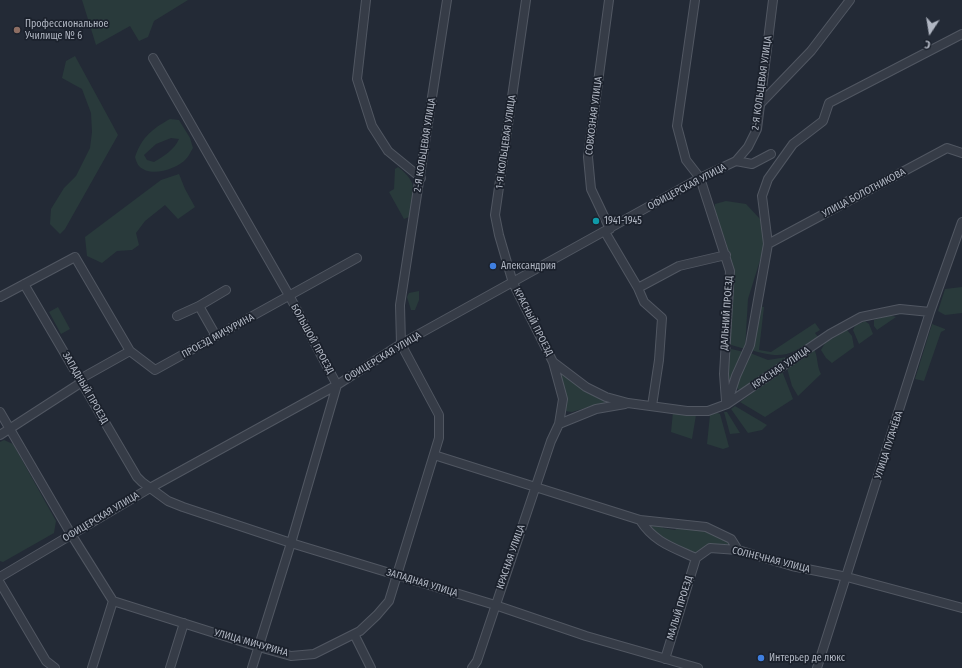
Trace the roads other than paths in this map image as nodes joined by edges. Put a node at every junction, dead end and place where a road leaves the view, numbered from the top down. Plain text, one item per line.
1 (366, 0) edge
2 (447, 0) edge
3 (526, 0) edge
4 (609, 0) edge
5 (696, 0) edge
6 (774, 0) edge
7 (850, 0) edge
8 (962, 34) edge
9 (153, 58) dead end
10 (759, 105) junction
11 (962, 153) edge
12 (771, 154) dead end
13 (736, 161) junction
14 (421, 178) junction
15 (700, 178) junction
16 (962, 222) edge
17 (607, 230) junction
18 (768, 244) junction
19 (726, 255) junction
20 (357, 258) dead end
21 (513, 283) junction
22 (24, 284) junction
23 (638, 288) junction
24 (226, 290) dead end
25 (402, 291) joint
26 (290, 297) junction
27 (0, 298) edge
28 (198, 306) junction
29 (930, 312) junction
30 (177, 316) dead end
31 (216, 336) junction
32 (402, 344) junction
33 (130, 351) junction
34 (553, 362) junction
35 (81, 380) junction
36 (337, 385) junction
37 (628, 403) junction
38 (727, 404) junction
39 (652, 406) junction
40 (0, 412) edge
41 (559, 424) junction
42 (10, 430) junction
43 (0, 436) edge
44 (434, 455) junction
45 (536, 486) junction
46 (150, 488) junction
47 (640, 520) junction
48 (71, 534) junction
49 (291, 543) junction
50 (738, 550) junction
51 (696, 558) junction
52 (398, 576) junction
53 (0, 577) edge
54 (847, 577) junction
55 (0, 583) edge
56 (113, 601) junction
57 (495, 605) junction
58 (962, 608) edge
59 (184, 623) junction
60 (354, 634) junction
61 (259, 647) junction
62 (665, 659) junction
63 (54, 668) edge
64 (92, 668) edge
65 (170, 668) edge
66 (252, 668) edge
67 (371, 668) edge
68 (472, 668) edge
69 (698, 668) edge
70 (816, 668) edge

1 - 14 street
2 - 14 street, 2-Я КОЛЬЦЕВАЯ УЛИЦА
3 - 21 street, 1-Я КОЛЬЦЕВАЯ УЛИЦА
4 - 17 street, СОВХОЗНАЯ УЛИЦА
5 - 15 street
6 - 10 street, 2-Я КОЛЬЦЕВАЯ УЛИЦА
7 - 10 street
8 - 18 street
9 - 26 street, БОЛЬШОЙ ПРОЕЗД
10 - 13 street, 2-Я КОЛЬЦЕВАЯ УЛИЦА
11 - 18 street, УЛИЦА БОЛОТНИКОВА
12 - 13 street, ОФИЦЕРСКАЯ УЛИЦА
13 - 15 street, ОФИЦЕРСКАЯ УЛИЦА
14 - 25 street, 2-Я КОЛЬЦЕВАЯ УЛИЦА
15 - 17 street, ОФИЦЕРСКАЯ УЛИЦА
15 - 19 street, ДАЛЬНИЙ ПРОЕЗД
16 - 29 street, УЛИЦА ПУГАЧЁВА
17 - 21 street, ОФИЦЕРСКАЯ УЛИЦА
17 - 23 street, СОВХОЗНАЯ УЛИЦА
18 - 38 street
19 - 23 street
19 - 38 street, ДАЛЬНИЙ ПРОЕЗД
20 - 26 street, ПРОЕЗД МИЧУРИНА
21 - 32 street, ОФИЦЕРСКАЯ УЛИЦА
21 - 34 street, КРАСНЫЙ ПРОЕЗД
22 - 27 street
22 - 33 street
22 - 35 street, ЗАПАДНЫЙ ПРОЕЗД
23 - 39 street, СОВХОЗНАЯ УЛИЦА
24 - 28 street
25 - 32 street, УЛИЦА МИЧУРИНА
26 - 31 street, ПРОЕЗД МИЧУРИНА
26 - 36 street, БОЛЬШОЙ ПРОЕЗД
28 - 30 street
28 - 31 street
29 - 38 street, КРАСНАЯ УЛИЦА
29 - 54 street, УЛИЦА ПУГАЧЁВА
31 - 33 street, ПРОЕЗД МИЧУРИНА
32 - 36 street, ОФИЦЕРСКАЯ УЛИЦА
32 - 44 street, УЛИЦА МИЧУРИНА
33 - 35 street
34 - 37 street, КРАСНАЯ УЛИЦА
34 - 41 street, КРАСНАЯ УЛИЦА
35 - 42 street
35 - 46 street, ЗАПАДНЫЙ ПРОЕЗД
36 - 46 street, ОФИЦЕРСКАЯ УЛИЦА
36 - 49 street, БОЛЬШОЙ ПРОЕЗД
37 - 39 street, КРАСНАЯ УЛИЦА
37 - 41 street, КРАСНАЯ УЛИЦА
38 - 39 street, КРАСНАЯ УЛИЦА
40 - 42 street
41 - 45 street, КРАСНАЯ УЛИЦА
42 - 43 street
42 - 48 street
44 - 45 street
44 - 52 street, УЛИЦА МИЧУРИНА
45 - 47 street
45 - 57 street, КРАСНАЯ УЛИЦА
46 - 48 street, ОФИЦЕРСКАЯ УЛИЦА
46 - 49 street, ЗАПАДНАЯ УЛИЦА
47 - 50 street
47 - 51 street
48 - 53 street, ОФИЦЕРСКАЯ УЛИЦА
48 - 56 street
49 - 52 street, ЗАПАДНАЯ УЛИЦА
49 - 61 street, БОЛЬШОЙ ПРОЕЗД
50 - 51 street, СОЛНЕЧНАЯ УЛИЦА
50 - 54 street, СОЛНЕЧНАЯ УЛИЦА
51 - 62 street, МАЛЫЙ ПРОЕЗД
52 - 57 street, ЗАПАДНАЯ УЛИЦА
52 - 60 street, УЛИЦА МИЧУРИНА
54 - 58 street, СОЛНЕЧНАЯ УЛИЦА
54 - 70 street, УЛИЦА ПУГАЧЁВА
55 - 63 street
56 - 59 street, УЛИЦА МИЧУРИНА
56 - 64 street
57 - 62 street, ЗАПАДНАЯ УЛИЦА
57 - 68 street, КРАСНАЯ УЛИЦА
59 - 61 street, УЛИЦА МИЧУРИНА
59 - 65 street
60 - 61 street, УЛИЦА МИЧУРИНА
60 - 67 street
61 - 66 street, БОЛЬШОЙ ПРОЕЗД
62 - 69 street, ЗАПАДНАЯ УЛИЦА

